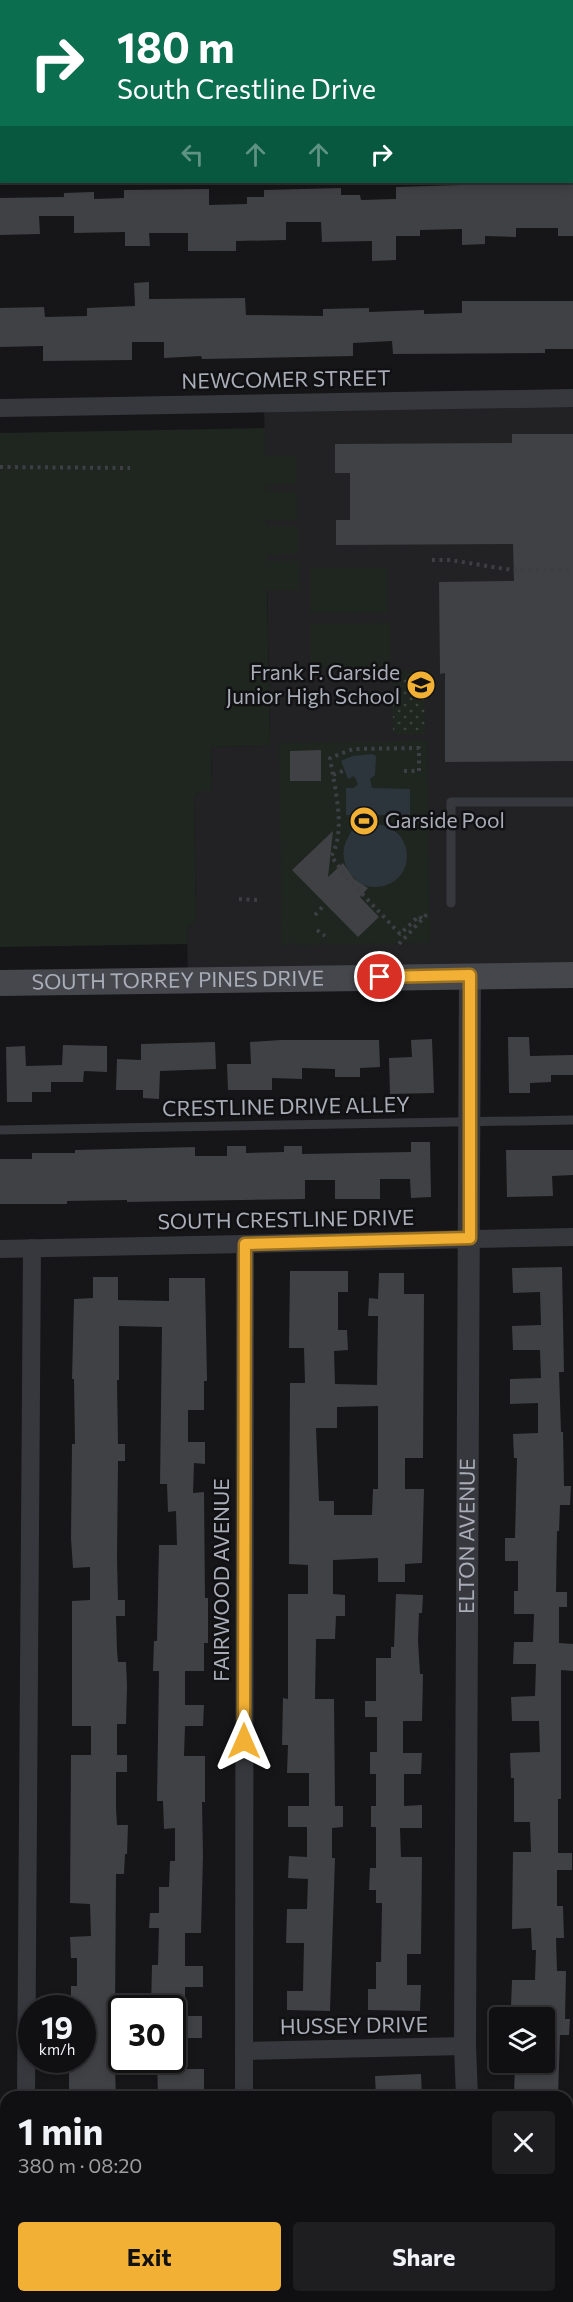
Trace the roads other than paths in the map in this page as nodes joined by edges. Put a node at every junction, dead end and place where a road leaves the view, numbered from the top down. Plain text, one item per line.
1 (573, 398) edge
2 (0, 408) edge
3 (573, 802) edge
4 (452, 903) dead end
5 (470, 975) junction
6 (573, 975) edge
7 (0, 983) edge
8 (573, 1120) edge
9 (470, 1122) junction
10 (0, 1130) edge
11 (573, 1237) edge
12 (470, 1238) junction
13 (245, 1244) junction
14 (32, 1248) junction
15 (0, 1249) edge
16 (465, 2046) junction
17 (244, 2051) junction
18 (26, 2091) edge
19 (244, 2091) edge
20 (467, 2091) edge

1 - 2 street, NEWCOMER STREET
3 - 4 lane
5 - 6 main road, SOUTH TORREY PINES DRIVE
5 - 7 main road, SOUTH TORREY PINES DRIVE
5 - 9 street, ELTON AVENUE
8 - 9 lane, CRESTLINE DRIVE ALLEY
9 - 10 lane, CRESTLINE DRIVE ALLEY
9 - 12 street, ELTON AVENUE
11 - 12 street, SOUTH CRESTLINE DRIVE
12 - 13 street, SOUTH CRESTLINE DRIVE
12 - 16 street, ELTON AVENUE
13 - 14 street, SOUTH CRESTLINE DRIVE
13 - 17 street, FAIRWOOD AVENUE
14 - 15 street, SOUTH CRESTLINE DRIVE
14 - 18 street
16 - 17 street, HUSSEY DRIVE
16 - 20 street, ELTON AVENUE
17 - 19 street, FAIRWOOD AVENUE

